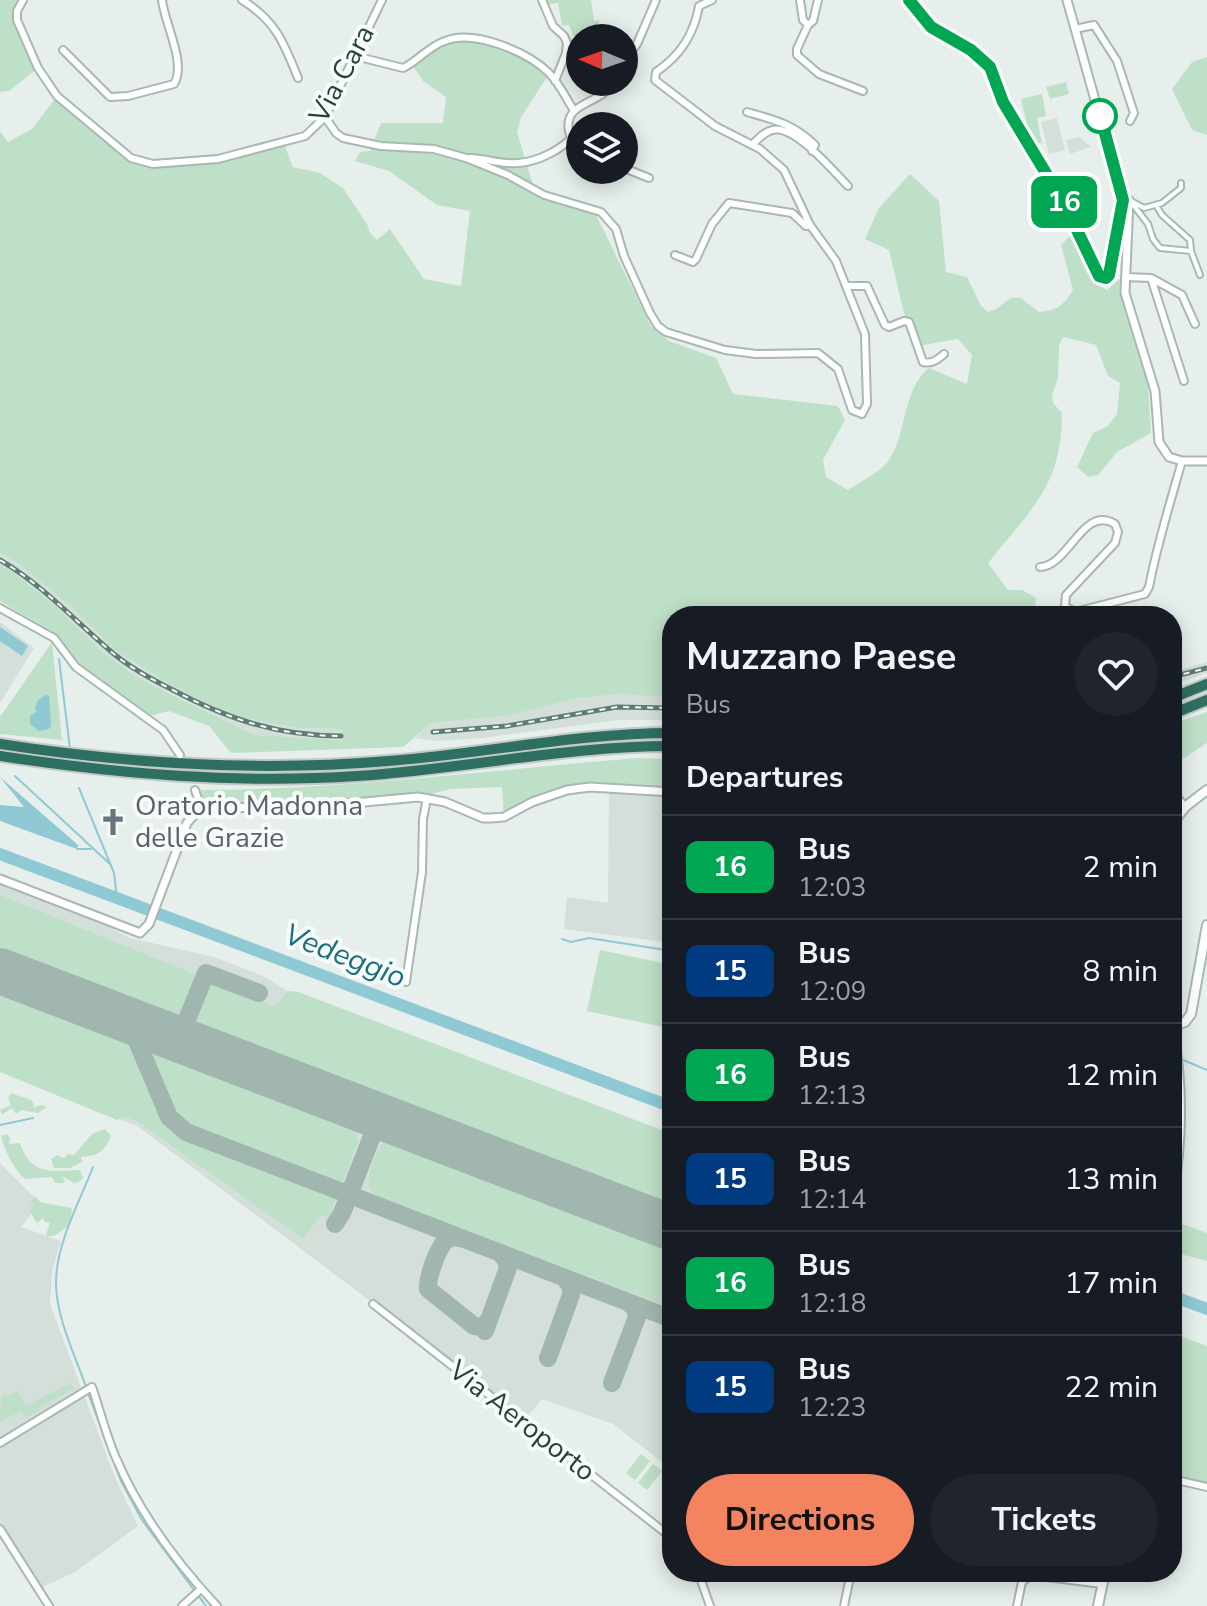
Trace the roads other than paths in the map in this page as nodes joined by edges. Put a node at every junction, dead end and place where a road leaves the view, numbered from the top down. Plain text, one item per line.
1 (23, 0) edge
2 (154, 0) edge
3 (242, 0) edge
4 (382, 0) edge
5 (542, 0) edge
6 (656, 0) edge
7 (712, 0) edge
8 (800, 0) edge
9 (818, 0) edge
10 (909, 0) edge
11 (1067, 0) edge
12 (162, 2) edge
13 (808, 25) junction
14 (1075, 29) junction
15 (638, 42) edge
16 (63, 50) dead end
17 (358, 54) junction
18 (298, 78) dead end
19 (555, 81) junction
20 (863, 91) dead end
21 (600, 96) edge
22 (573, 109) junction
23 (572, 112) edge
24 (747, 112) dead end
25 (325, 117) junction
26 (1130, 121) dead end
27 (566, 143) edge
28 (752, 145) junction
29 (812, 151) junction
30 (466, 158) junction
31 (638, 174) edge
32 (649, 178) dead end
33 (1181, 183) dead end
34 (848, 186) dead end
35 (1126, 200) junction
36 (1156, 205) junction
37 (810, 225) junction
38 (1191, 251) junction
39 (675, 255) dead end
40 (1200, 275) dead end
41 (1125, 277) junction
42 (1151, 278) junction
43 (847, 286) junction
44 (1195, 324) dead end
45 (944, 354) dead end
46 (1184, 381) dead end
47 (1182, 461) junction
48 (1207, 461) edge
49 (1040, 567) dead end
50 (1065, 606) edge
51 (1098, 606) edge
52 (0, 608) edge
53 (1207, 684) edge
54 (1182, 694) edge
55 (1207, 702) edge
56 (1182, 710) edge
57 (662, 733) edge
58 (0, 744) edge
59 (662, 747) edge
60 (180, 755) dead end
61 (0, 756) edge
62 (195, 790) dead end
63 (1207, 790) edge
64 (662, 791) edge
65 (423, 797) junction
66 (1182, 804) edge
67 (1185, 807) junction
68 (202, 810) junction
69 (1182, 811) edge
70 (0, 879) edge
71 (1207, 925) edge
72 (406, 982) dead end
73 (1182, 1023) edge
74 (373, 1304) dead end
75 (0, 1443) edge
76 (1182, 1481) edge
77 (1207, 1487) edge
78 (0, 1529) edge
79 (662, 1530) edge
80 (702, 1582) edge
81 (849, 1582) edge
82 (1022, 1582) edge
83 (1086, 1582) edge
84 (1102, 1584) joint
85 (198, 1593) junction
86 (49, 1606) edge
87 (182, 1606) edge
88 (217, 1606) edge
89 (710, 1606) edge
90 (844, 1606) edge
91 (1017, 1606) edge
92 (1098, 1606) edge

1 - 25 street, Via Cara
2 - 12 street
3 - 18 street
4 - 17 street, Via Cara
5 - 19 street
6 - 15 street
7 - 28 street
8 - 13 street
9 - 13 street
10 - 35 street
11 - 14 street
12 - 16 street
13 - 20 street
14 - 26 street
14 - 35 street
17 - 19 street
17 - 25 street, Via Cara
19 - 22 street
21 - 22 street
22 - 23 street
24 - 29 street
25 - 30 street
27 - 30 street
28 - 29 street
28 - 37 street
29 - 34 street
30 - 43 street
31 - 32 street
33 - 36 street
35 - 36 street
35 - 38 street
35 - 41 street
36 - 38 street
37 - 39 street
37 - 43 street
38 - 40 street
41 - 42 street
41 - 47 street
42 - 44 street
42 - 46 street
43 - 45 street
47 - 48 street
47 - 51 street
49 - 50 street
52 - 60 street
53 - 54 highway
55 - 56 highway
57 - 58 highway
59 - 61 highway
62 - 68 street
63 - 67 main road
64 - 65 street
65 - 68 street
65 - 72 street
66 - 67 street
67 - 69 main road
68 - 70 street
71 - 73 main road
74 - 79 street, Via Aeroporto
75 - 85 street
76 - 77 street
78 - 86 street
80 - 89 street
81 - 90 street
82 - 91 street
83 - 84 street
84 - 92 main road
85 - 87 street
85 - 88 street

